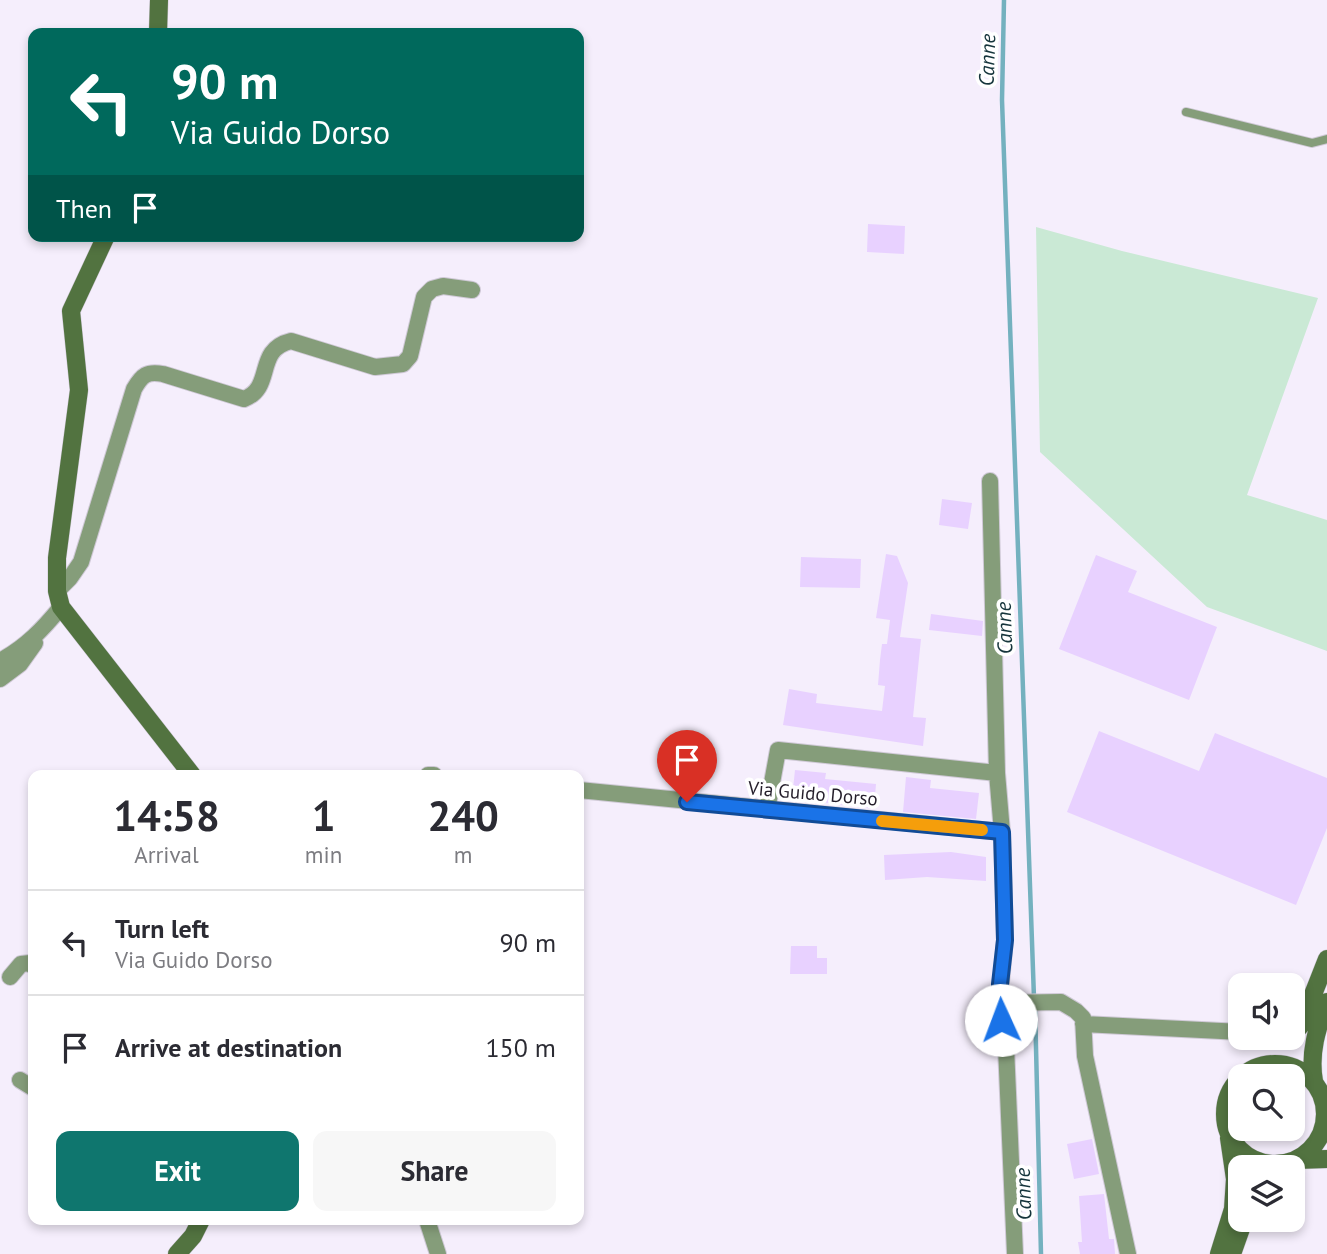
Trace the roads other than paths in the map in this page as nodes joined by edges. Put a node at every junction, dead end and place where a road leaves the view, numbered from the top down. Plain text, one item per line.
1 (159, 0) edge
2 (159, 28) edge
3 (1186, 113) dead end
4 (1327, 139) edge
5 (103, 242) edge
6 (472, 290) dead end
7 (990, 481) dead end
8 (59, 599) junction
9 (39, 634) junction
10 (0, 661) edge
11 (0, 679) edge
12 (188, 770) edge
13 (997, 773) junction
14 (584, 791) edge
15 (767, 810) junction
16 (1002, 832) junction
17 (1327, 960) edge
18 (28, 963) edge
19 (10, 977) dead end
20 (1327, 1002) edge
21 (999, 1003) junction
22 (1305, 1015) edge
23 (1083, 1024) junction
24 (1228, 1031) edge
25 (1282, 1050) edge
26 (1272, 1063) junction
27 (1268, 1064) edge
28 (1321, 1092) edge
29 (1228, 1094) edge
30 (1228, 1134) edge
31 (1229, 1141) edge
32 (1233, 1141) edge
33 (1248, 1155) edge
34 (1304, 1155) edge
35 (1327, 1159) edge
36 (1305, 1161) edge
37 (198, 1225) edge
38 (429, 1225) edge
39 (1240, 1232) edge
40 (177, 1254) edge
41 (438, 1254) edge
42 (1014, 1254) edge
43 (1129, 1254) edge
44 (1219, 1254) edge
45 (1232, 1254) edge

1 - 2 street
3 - 4 lane
5 - 8 street
6 - 8 street
7 - 13 street
8 - 9 street
8 - 12 street
9 - 10 street
9 - 11 street
13 - 15 street
13 - 16 street
14 - 15 street, Via Guido Dorso
15 - 16 street, Via Guido Dorso
16 - 21 street
17 - 22 street
18 - 19 street
20 - 28 street
21 - 23 street
21 - 42 street
23 - 24 street
23 - 43 street
25 - 26 street
26 - 27 street
26 - 28 street
28 - 34 street
29 - 30 street
31 - 44 street
32 - 33 street
35 - 36 street
37 - 40 street
38 - 41 street
39 - 45 street

